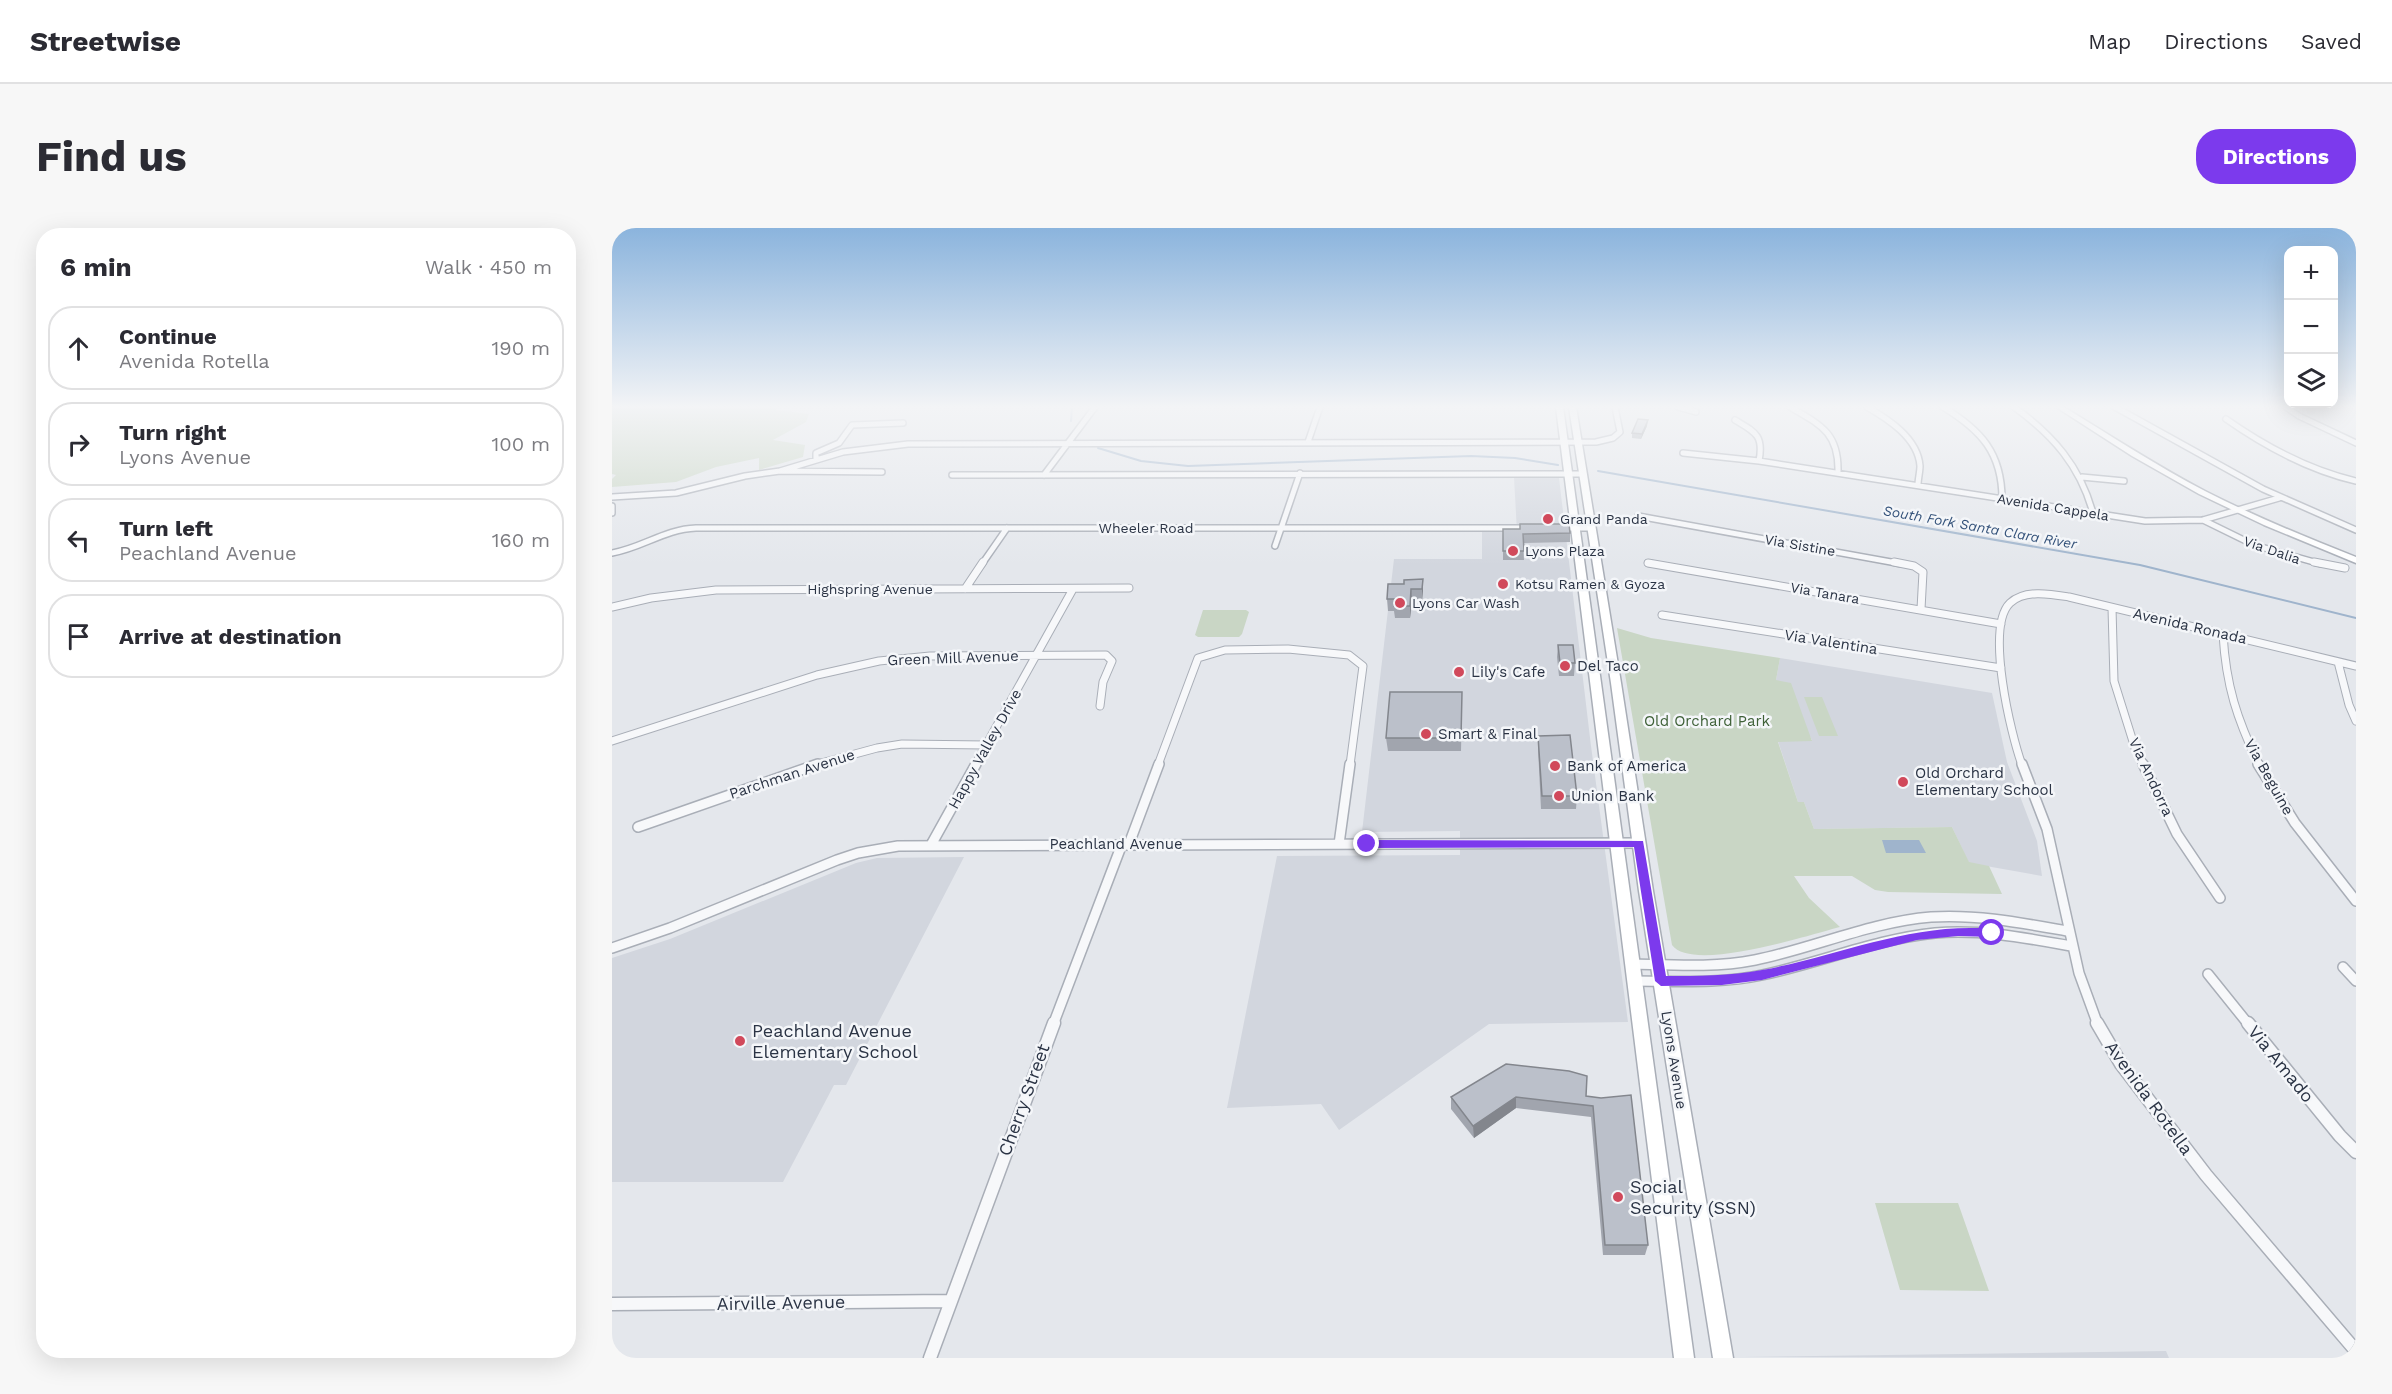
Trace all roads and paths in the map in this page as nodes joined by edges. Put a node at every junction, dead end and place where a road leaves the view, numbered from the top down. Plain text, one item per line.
1 (814, 460) edge
2 (1056, 460) edge
3 (1566, 460) edge
4 (1580, 460) edge
5 (1759, 460) edge
6 (1839, 460) edge
7 (1918, 460) edge
8 (1995, 460) edge
9 (2071, 460) edge
10 (2146, 460) edge
11 (2158, 460) edge
12 (2205, 460) edge
13 (2296, 460) edge
14 (780, 471) junction
15 (882, 472) dead end
16 (1838, 472) junction
17 (1300, 473) junction
18 (1567, 474) junction
19 (1582, 474) junction
20 (952, 475) dead end
21 (1044, 475) junction
22 (2082, 477) junction
23 (2124, 481) dead end
24 (2356, 481) edge
25 (1918, 485) junction
26 (612, 497) edge
27 (2279, 498) junction
28 (2002, 499) junction
29 (612, 506) edge
30 (2241, 509) junction
31 (612, 513) edge
32 (2094, 513) junction
33 (1638, 516) dead end
34 (2203, 520) junction
35 (1007, 528) junction
36 (1544, 528) edge
37 (1556, 528) edge
38 (1575, 528) junction
39 (1591, 528) junction
40 (1283, 529) junction
41 (2356, 530) edge
42 (1275, 546) dead end
43 (612, 553) edge
44 (2356, 554) edge
45 (2356, 560) edge
46 (1648, 563) dead end
47 (2345, 568) dead end
48 (1129, 588) dead end
49 (965, 589) junction
50 (1073, 589) junction
51 (612, 607) edge
52 (2112, 608) junction
53 (1921, 609) junction
54 (1662, 615) dead end
55 (2001, 624) junction
56 (2223, 634) junction
57 (1038, 655) junction
58 (2338, 662) junction
59 (2356, 666) edge
60 (2001, 668) junction
61 (1100, 706) dead end
62 (2356, 721) edge
63 (612, 741) edge
64 (986, 745) junction
65 (638, 827) dead end
66 (1639, 843) junction
67 (1125, 844) junction
68 (1339, 844) junction
69 (1616, 844) junction
70 (931, 845) junction
71 (2220, 898) dead end
72 (2356, 901) edge
73 (2067, 932) junction
74 (2071, 946) junction
75 (612, 948) edge
76 (2343, 967) dead end
77 (1633, 972) junction
78 (1660, 973) junction
79 (2208, 975) dead end
80 (2356, 981) edge
81 (2356, 1152) edge
82 (951, 1301) junction
83 (612, 1304) edge
84 (2356, 1352) edge
85 (930, 1358) edge
86 (1684, 1358) edge
87 (1723, 1358) edge

1 - 14 street
2 - 21 street
3 - 18 main road, Lyons Avenue
4 - 19 main road, Lyons Avenue
5 - 16 street, Avenida Cappela
6 - 16 street
7 - 25 street
8 - 28 street
9 - 22 street
10 - 30 main road
11 - 30 main road
12 - 27 street
13 - 24 street
14 - 15 street
14 - 26 street
16 - 25 street, Avenida Cappela
17 - 18 street
17 - 21 street
17 - 40 street
18 - 19 street
18 - 38 main road, Lyons Avenue
19 - 39 main road, Lyons Avenue
20 - 21 street
22 - 23 street
22 - 32 street
25 - 28 street, Avenida Cappela
27 - 30 street, Avenida Cappela
27 - 41 street
28 - 32 street, Avenida Cappela
29 - 31 street
30 - 34 street, Avenida Cappela
30 - 44 main road
30 - 45 main road
32 - 34 street, Avenida Cappela
33 - 53 street, Via Sistine
34 - 47 street, Via Dalia
35 - 40 street, Wheeler Road
35 - 43 street, Wheeler Road
35 - 49 street
36 - 40 street, Wheeler Road
37 - 38 street
38 - 39 street
38 - 69 main road, Lyons Avenue
39 - 66 main road, Lyons Avenue
40 - 42 street
46 - 53 street, Via Tanara
48 - 50 street, Highspring Avenue
49 - 50 street, Highspring Avenue
49 - 51 street, Highspring Avenue
50 - 57 street, Happy Valley Drive
52 - 55 street, Avenida Ronada
52 - 56 street, Avenida Ronada
52 - 71 street, Via Andorra
53 - 55 street, Via Tanara
54 - 60 street, Via Valentina
55 - 60 street, Avenida Rotella
56 - 58 street, Avenida Ronada
56 - 72 street, Via Beguine
57 - 61 street, Green Mill Avenue
57 - 63 street, Green Mill Avenue
57 - 64 street, Happy Valley Drive
58 - 59 street, Avenida Ronada
58 - 62 street
60 - 73 street, Avenida Rotella
64 - 65 street, Parchman Avenue
64 - 70 street, Happy Valley Drive
66 - 69 street, Peachland Avenue
66 - 78 main road, Lyons Avenue
67 - 68 street, Peachland Avenue
67 - 68 street, Cherry Street
67 - 70 street, Peachland Avenue
67 - 82 street, Cherry Street
68 - 69 street, Peachland Avenue
69 - 77 main road, Lyons Avenue
70 - 75 street, Peachland Avenue
73 - 74 street, Avenida Rotella
73 - 78 street
74 - 78 street
74 - 84 street, Avenida Rotella
76 - 80 street
77 - 78 street
77 - 78 street
77 - 86 main road, Lyons Avenue
78 - 87 main road, Lyons Avenue
79 - 81 street, Via Amado
82 - 83 street, Airville Avenue
82 - 85 street, Cherry Street

